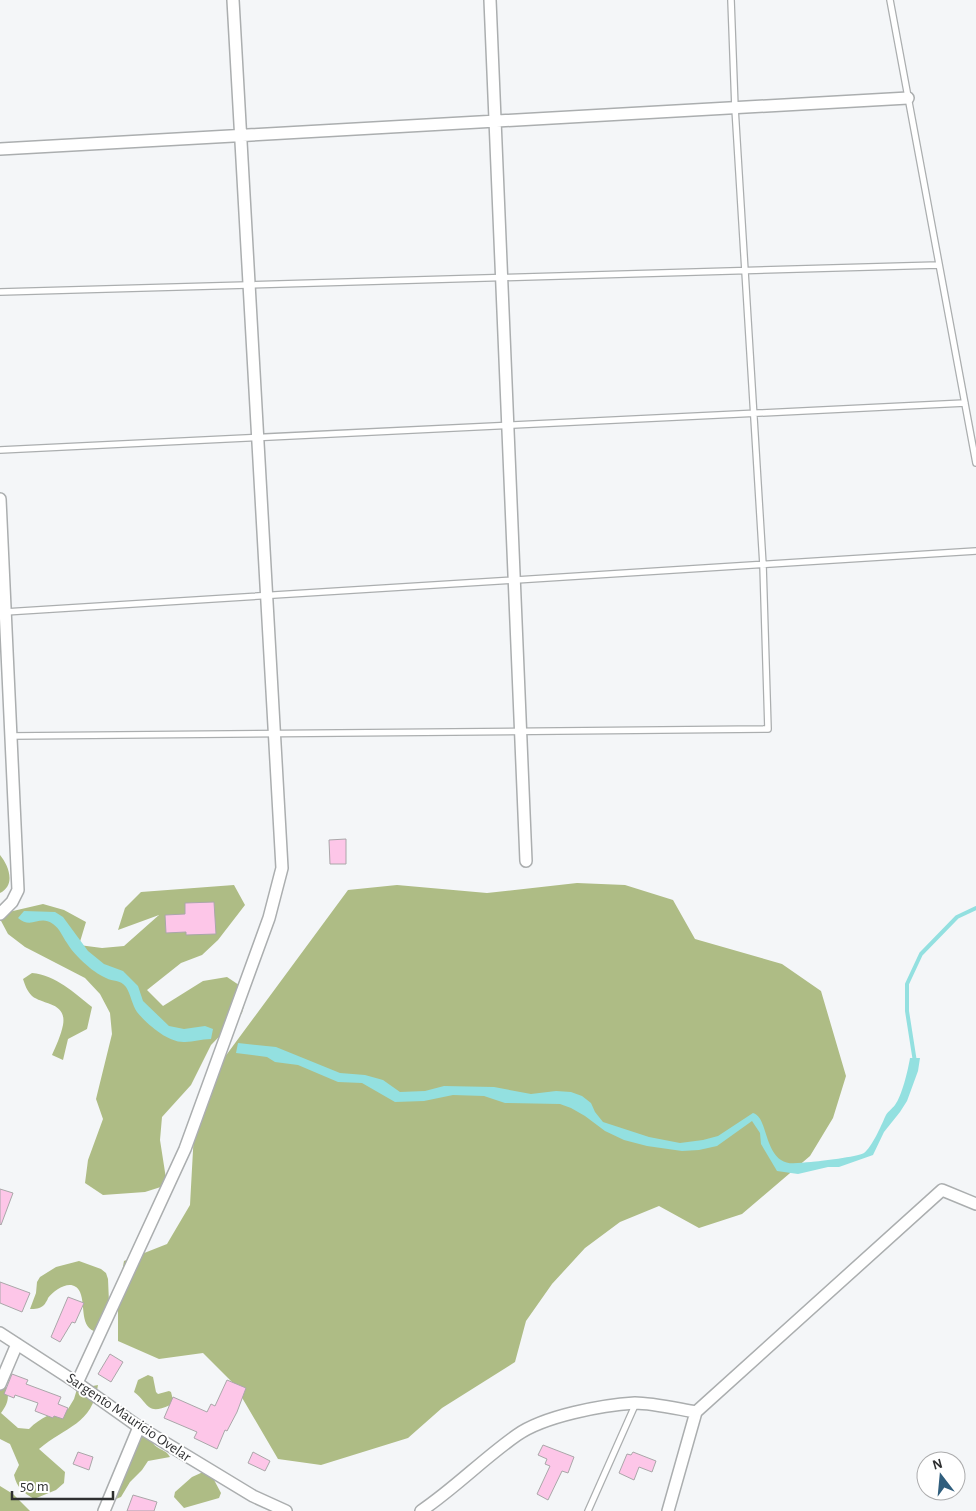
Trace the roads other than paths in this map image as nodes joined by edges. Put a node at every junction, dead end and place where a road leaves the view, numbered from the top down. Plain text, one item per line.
1 (233, 0) edge
2 (490, 0) edge
3 (731, 0) edge
4 (890, 0) edge
5 (908, 98) junction
6 (735, 108) junction
7 (495, 122) junction
8 (240, 136) junction
9 (0, 149) edge
10 (939, 265) junction
11 (745, 271) junction
12 (502, 278) junction
13 (249, 285) junction
14 (0, 292) edge
15 (965, 403) junction
16 (754, 413) junction
17 (508, 425) junction
18 (258, 437) junction
19 (0, 450) edge
20 (976, 463) edge
21 (0, 498) edge
22 (976, 551) edge
23 (763, 565) junction
24 (514, 580) junction
25 (267, 596) junction
26 (3, 613) edge
27 (521, 732) junction
28 (275, 734) junction
29 (11, 736) junction
30 (526, 861) dead end
31 (0, 914) edge
32 (976, 1204) edge
33 (0, 1333) edge
34 (17, 1344) junction
35 (77, 1382) junction
36 (0, 1384) edge
37 (636, 1403) junction
38 (696, 1412) junction
39 (139, 1427) junction
40 (424, 1510) edge
41 (104, 1511) edge
42 (286, 1511) edge
43 (588, 1511) edge
44 (668, 1511) edge

1 - 8 street
2 - 7 street
3 - 6 lane
4 - 5 lane
5 - 6 street
5 - 10 lane
6 - 7 street
6 - 11 lane
7 - 8 street
7 - 12 street
8 - 9 street
8 - 13 street
10 - 11 lane
10 - 15 lane
11 - 12 lane
11 - 16 lane
12 - 13 lane
12 - 17 street
13 - 14 lane
13 - 18 street
15 - 16 lane
15 - 20 lane
16 - 17 lane
16 - 23 lane
17 - 18 lane
17 - 24 street
18 - 19 lane
18 - 25 street
21 - 26 street
22 - 23 lane
23 - 24 lane
23 - 27 lane
24 - 25 lane
24 - 27 street
25 - 26 lane
25 - 28 street
26 - 29 street
27 - 28 lane
27 - 30 street
28 - 29 lane
28 - 35 street
29 - 31 street
32 - 38 street
33 - 34 street, Sargento Mauricio Ovelar
34 - 35 street, Sargento Mauricio Ovelar
34 - 36 street
35 - 39 street, Sargento Mauricio Ovelar
37 - 38 street
37 - 40 street
37 - 43 lane
38 - 44 street
39 - 41 street
39 - 42 street, Sargento Mauricio Ovelar

